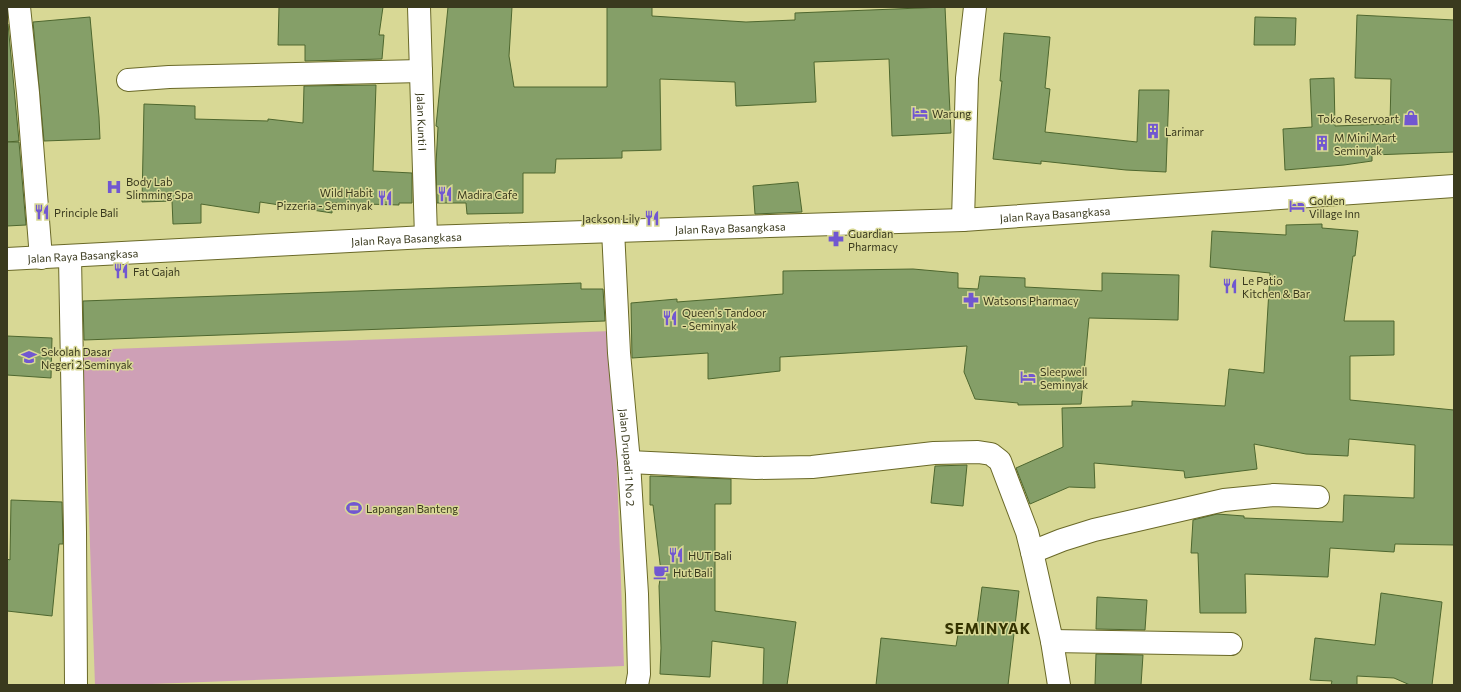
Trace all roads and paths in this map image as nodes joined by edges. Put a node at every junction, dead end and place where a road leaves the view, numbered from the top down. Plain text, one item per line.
1 (19, 7) edge
2 (419, 7) edge
3 (975, 7) edge
4 (421, 72) junction
5 (128, 80) dead end
6 (1454, 186) edge
7 (963, 220) junction
8 (613, 230) junction
9 (426, 237) junction
10 (70, 257) junction
11 (42, 258) junction
12 (7, 259) edge
13 (630, 462) junction
14 (1318, 497) dead end
15 (1032, 552) junction
16 (1052, 641) junction
17 (1231, 644) dead end
18 (76, 685) edge
19 (637, 685) edge
20 (1059, 685) edge

1 - 11 street
2 - 4 street, Jalan Kunti I
3 - 7 street
4 - 5 street
4 - 9 street, Jalan Kunti I
6 - 7 street, Jalan Raya Basangkasa
7 - 8 street, Jalan Raya Basangkasa
8 - 9 street, Jalan Raya Basangkasa
8 - 13 street, Jalan Drupadi 1 No 2
9 - 10 street, Jalan Raya Basangkasa
10 - 11 street, Jalan Raya Basangkasa
10 - 18 street
11 - 12 street, Jalan Raya Basangkasa
13 - 15 street
13 - 19 street, Jalan Drupadi 1 No 2
14 - 15 street
15 - 16 street
16 - 17 street
16 - 20 street

